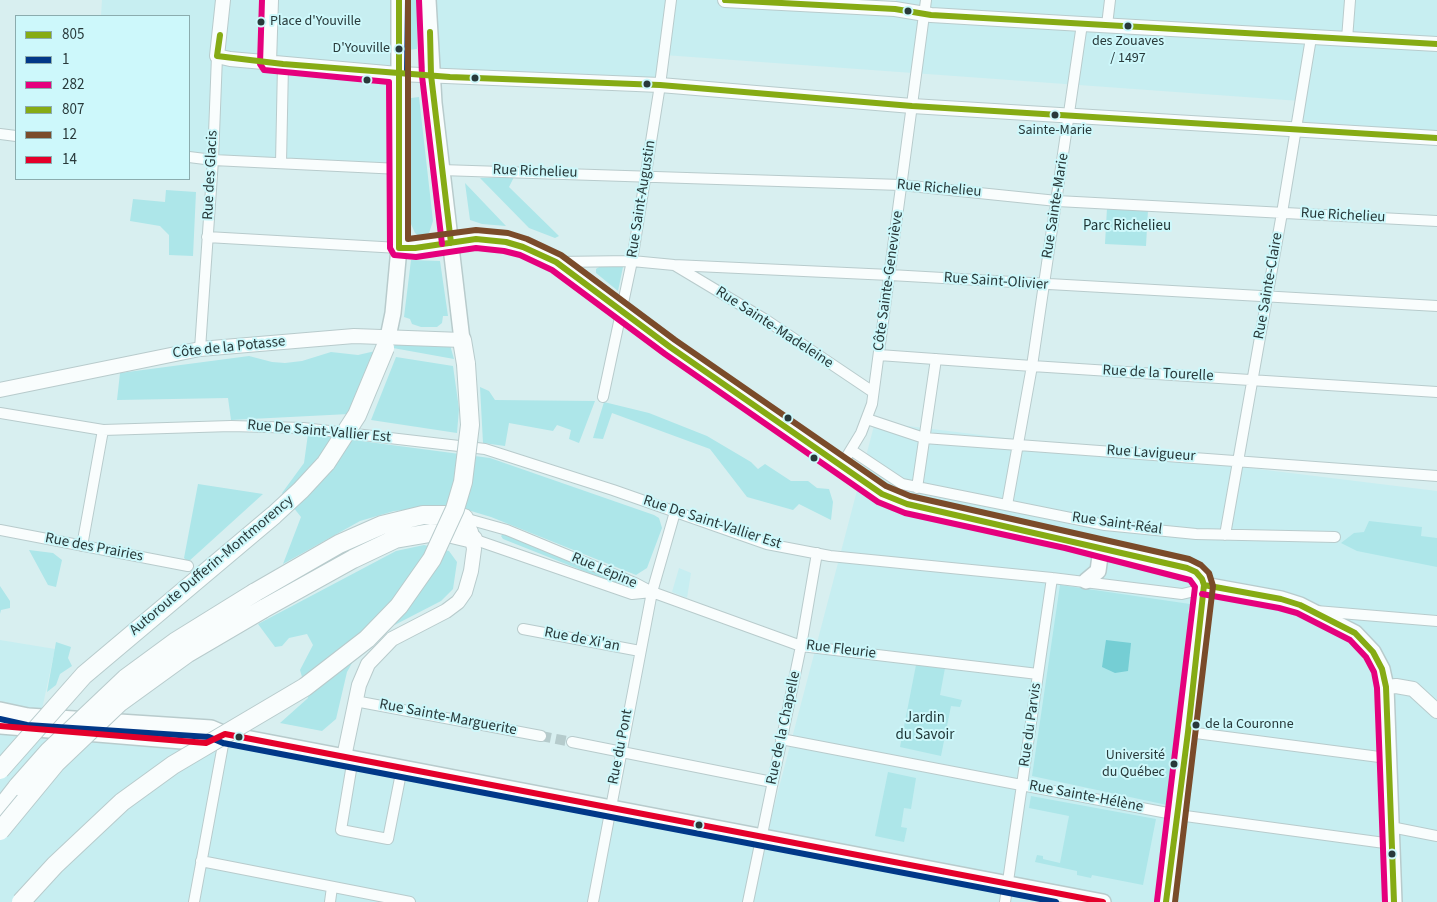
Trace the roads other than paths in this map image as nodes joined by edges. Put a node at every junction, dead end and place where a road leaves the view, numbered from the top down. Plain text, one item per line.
1 (223, 0) edge
2 (272, 0) edge
3 (398, 0) edge
4 (428, 0) edge
5 (671, 0) edge
6 (725, 0) edge
7 (1110, 0) edge
8 (1350, 0) edge
9 (924, 6) edge
10 (1082, 24) junction
11 (1107, 25) junction
12 (1311, 38) junction
13 (1347, 39) junction
14 (1437, 44) edge
15 (217, 56) junction
16 (276, 64) junction
17 (398, 74) junction
18 (431, 75) junction
19 (660, 85) junction
20 (912, 106) junction
21 (1069, 114) junction
22 (1296, 128) junction
23 (0, 134) edge
24 (15, 136) edge
25 (1437, 138) edge
26 (190, 157) edge
27 (213, 160) junction
28 (281, 163) junction
29 (400, 169) junction
30 (441, 170) junction
31 (646, 176) junction
32 (902, 185) junction
33 (1057, 201) junction
34 (1282, 213) junction
35 (1437, 221) edge
36 (207, 237) junction
37 (451, 243) junction
38 (399, 248) junction
39 (632, 261) junction
40 (556, 262) junction
41 (674, 266) junction
42 (890, 275) junction
43 (1044, 285) junction
44 (1268, 297) junction
45 (1437, 306) edge
46 (622, 311) junction
47 (462, 340) junction
48 (387, 342) junction
49 (200, 349) junction
50 (879, 354) junction
51 (936, 359) junction
52 (1032, 366) junction
53 (1252, 379) junction
54 (0, 390) edge
55 (873, 392) junction
56 (1437, 392) edge
57 (603, 397) dead end
58 (0, 413) edge
59 (867, 419) junction
60 (103, 430) junction
61 (924, 438) junction
62 (1018, 446) junction
63 (851, 450) junction
64 (1237, 460) junction
65 (841, 466) junction
66 (1437, 476) edge
67 (917, 488) junction
68 (1007, 505) junction
69 (675, 512) junction
70 (464, 518) junction
71 (0, 530) edge
72 (1225, 535) junction
73 (1336, 537) dead end
74 (473, 539) junction
75 (82, 546) junction
76 (1098, 548) junction
77 (817, 553) junction
78 (188, 566) dead end
79 (1052, 578) junction
80 (1086, 581) junction
81 (1204, 585) junction
82 (652, 592) junction
83 (1312, 611) junction
84 (1437, 621) edge
85 (524, 630) dead end
86 (801, 646) junction
87 (640, 651) junction
88 (1038, 674) junction
89 (1386, 687) junction
90 (355, 701) junction
91 (4, 711) edge
92 (1437, 711) edge
93 (3, 727) edge
94 (1188, 732) junction
95 (225, 734) junction
96 (541, 736) tunnel mouth
97 (781, 739) junction
98 (572, 742) tunnel mouth
99 (621, 751) junction
100 (348, 757) junction
101 (1388, 758) junction
102 (402, 768) junction
103 (0, 770) edge
104 (772, 782) junction
105 (1023, 784) junction
106 (609, 808) junction
107 (0, 809) edge
108 (1178, 815) junction
109 (1391, 827) junction
110 (0, 831) edge
111 (761, 836) junction
112 (1437, 836) edge
113 (1392, 844) junction
114 (201, 860) junction
115 (1008, 884) junction
116 (332, 887) junction
117 (21, 902) edge
118 (194, 902) edge
119 (330, 902) edge
120 (410, 902) edge
121 (593, 902) edge
122 (748, 902) edge
123 (1005, 902) edge
124 (1103, 902) edge
125 (1166, 902) edge
126 (1394, 902) edge

1 - 15 street, Rue des Glacis
2 - 16 street
3 - 17 main road
4 - 18 main road
5 - 19 street, Rue Saint-Augustin
6 - 9 street
7 - 11 street
8 - 13 street
9 - 10 street
9 - 20 street, Côte Sainte-Geneviève
10 - 11 street
10 - 21 street, Rue Sainte-Marie
11 - 12 street
12 - 13 street
12 - 22 street, Rue Sainte-Claire
13 - 14 street
15 - 16 street
15 - 27 street, Rue des Glacis
16 - 17 street
16 - 28 street
17 - 18 street
17 - 29 main road
18 - 19 street
18 - 30 main road
19 - 20 street
19 - 31 street, Rue Saint-Augustin
20 - 21 street
20 - 32 street, Côte Sainte-Geneviève
21 - 22 street
21 - 33 street, Rue Sainte-Marie
22 - 25 street
22 - 34 street, Rue Sainte-Claire
23 - 24 street
26 - 27 street
27 - 28 street
27 - 36 street, Rue des Glacis
28 - 29 street
29 - 38 main road
30 - 31 street, Rue Richelieu
30 - 37 main road
31 - 32 street, Rue Richelieu
31 - 39 street, Rue Saint-Augustin
32 - 33 street, Rue Richelieu
32 - 42 street, Côte Sainte-Geneviève
33 - 34 street, Rue Richelieu
33 - 43 street, Rue Sainte-Marie
34 - 35 street, Rue Richelieu
34 - 44 street, Rue Sainte-Claire
36 - 38 street
36 - 49 street, Rue des Glacis
37 - 38 main road
37 - 40 main road
37 - 47 main road
38 - 48 main road
39 - 40 street, Rue Saint-Olivier
39 - 41 street, Rue Saint-Olivier
39 - 46 street, Rue Saint-Augustin
40 - 46 main road
41 - 42 street, Rue Saint-Olivier
41 - 55 street, Rue Sainte-Madeleine
42 - 43 street, Rue Saint-Olivier
42 - 50 street, Côte Sainte-Geneviève
43 - 44 street, Rue Saint-Olivier
43 - 52 street, Rue Sainte-Marie
44 - 45 street, Rue Saint-Olivier
44 - 53 street, Rue Sainte-Claire
46 - 57 street, Rue Saint-Augustin
46 - 65 main road
47 - 48 street, Côte de la Potasse
47 - 117 highway, bridge
48 - 49 street, Côte de la Potasse
48 - 103 highway, Autoroute Dufferin-Montmorency, bridge
49 - 54 street, Côte de la Potasse
50 - 51 street, Rue de la Tourelle
50 - 55 street, Côte Sainte-Geneviève
51 - 52 street, Rue de la Tourelle
51 - 61 street
52 - 53 street, Rue de la Tourelle
52 - 62 street, Rue Sainte-Marie
53 - 56 street, Rue de la Tourelle
53 - 64 street, Rue Sainte-Claire
55 - 59 street, Côte Sainte-Geneviève
58 - 60 street, Rue De Saint-Vallier Est
59 - 61 street, Rue Lavigueur
59 - 63 street, Côte Sainte-Geneviève
60 - 69 street, Rue De Saint-Vallier Est
60 - 75 street
61 - 62 street, Rue Lavigueur
61 - 67 street
62 - 64 street, Rue Lavigueur
62 - 68 street, Rue Sainte-Marie
63 - 65 street, Côte Sainte-Geneviève
63 - 67 street, Rue Saint-Réal
64 - 66 street, Rue Lavigueur
64 - 72 street, Rue Sainte-Claire
65 - 76 main road
67 - 68 street, Rue Saint-Réal
68 - 72 street, Rue Saint-Réal
69 - 77 street, Rue De Saint-Vallier Est
69 - 82 street, Rue du Pont
70 - 74 street
70 - 82 street, Rue Lépine
70 - 107 highway, bridge
71 - 75 street, Rue des Prairies
72 - 73 street, Rue Saint-Réal
74 - 82 street, Rue Lépine
74 - 90 street
74 - 110 highway, bridge
75 - 78 street, Rue des Prairies
76 - 80 main road
76 - 81 main road
77 - 79 street, Rue De Saint-Vallier Est
77 - 86 street, Rue de la Chapelle
79 - 80 street, Rue De Saint-Vallier Est
79 - 88 street, Rue du Parvis
80 - 81 street, Rue De Saint-Vallier Est
81 - 83 main road
81 - 94 main road
82 - 86 street, Rue Fleurie
82 - 87 street, Rue du Pont
83 - 84 street
83 - 89 main road
85 - 87 street, Rue de Xi'an
86 - 88 street, Rue Fleurie
86 - 97 street, Rue de la Chapelle
87 - 99 street, Rue du Pont
88 - 105 street, Rue du Parvis
89 - 92 street
89 - 101 main road
90 - 96 street, Rue Sainte-Marguerite
90 - 100 street
91 - 93 main road
91 - 95 main road
93 - 95 main road
94 - 101 street
94 - 108 main road
95 - 100 main road
95 - 114 street
97 - 104 street, Rue de la Chapelle
97 - 105 street, Rue Sainte-Hélène
98 - 99 street
99 - 104 street
99 - 106 street, Rue du Pont
100 - 102 main road
100 - 102 street
101 - 109 main road
102 - 106 main road
104 - 111 street, Rue de la Chapelle
105 - 108 street, Rue Sainte-Hélène
105 - 115 street, Rue du Parvis
106 - 111 main road
106 - 121 street, Rue du Pont
108 - 113 street, Rue Sainte-Hélène
108 - 125 main road
109 - 112 street
109 - 113 main road
111 - 115 main road
111 - 122 street, Rue de la Chapelle
113 - 126 main road
114 - 116 street
114 - 118 street
115 - 123 street, Rue du Parvis
115 - 124 main road
116 - 119 street
116 - 120 street

